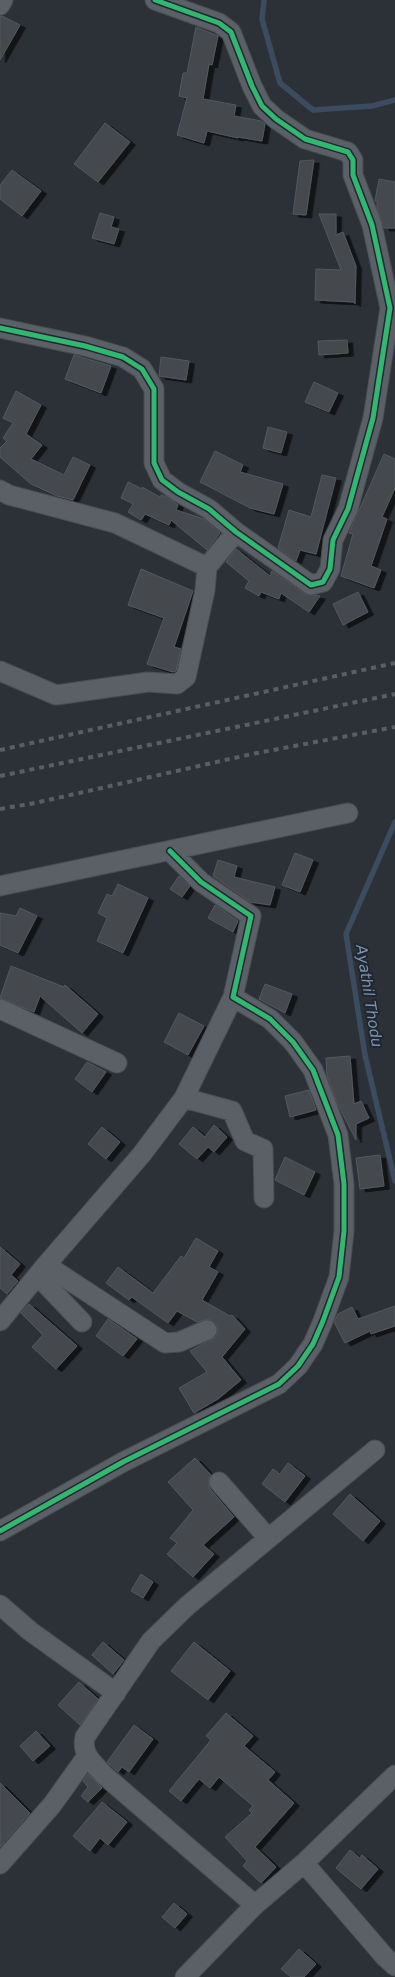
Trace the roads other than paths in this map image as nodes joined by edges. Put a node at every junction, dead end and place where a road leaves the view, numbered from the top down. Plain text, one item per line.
1 (4, 0) edge
2 (155, 0) edge
3 (0, 5) edge
4 (0, 328) edge
5 (0, 490) edge
6 (236, 532) junction
7 (207, 567) junction
8 (0, 670) edge
9 (348, 813) dead end
10 (170, 851) junction
11 (0, 886) edge
12 (233, 997) junction
13 (0, 1009) edge
14 (117, 1063) dead end
15 (184, 1098) junction
16 (264, 1198) dead end
17 (42, 1270) junction
18 (0, 1321) edge
19 (82, 1322) dead end
20 (207, 1330) dead end
21 (375, 1450) dead end
22 (219, 1482) dead end
23 (0, 1531) edge
24 (268, 1538) junction
25 (0, 1605) edge
26 (116, 1693) junction
27 (87, 1756) junction
28 (395, 1775) edge
29 (304, 1863) junction
30 (0, 1864) edge
31 (255, 1904) junction
32 (395, 1966) edge
33 (185, 1977) edge

1 - 3 street
2 - 6 street
4 - 6 street
5 - 7 street
6 - 7 street
7 - 8 street
9 - 10 street
10 - 11 street
10 - 12 street
12 - 15 street
12 - 23 street
13 - 14 street
15 - 16 street
15 - 17 street
17 - 18 street
17 - 19 street
17 - 20 street
21 - 24 street
22 - 24 street
24 - 26 street
25 - 26 street
26 - 27 street
27 - 30 street
27 - 31 street
28 - 29 street
29 - 31 street
29 - 32 street
31 - 33 street

